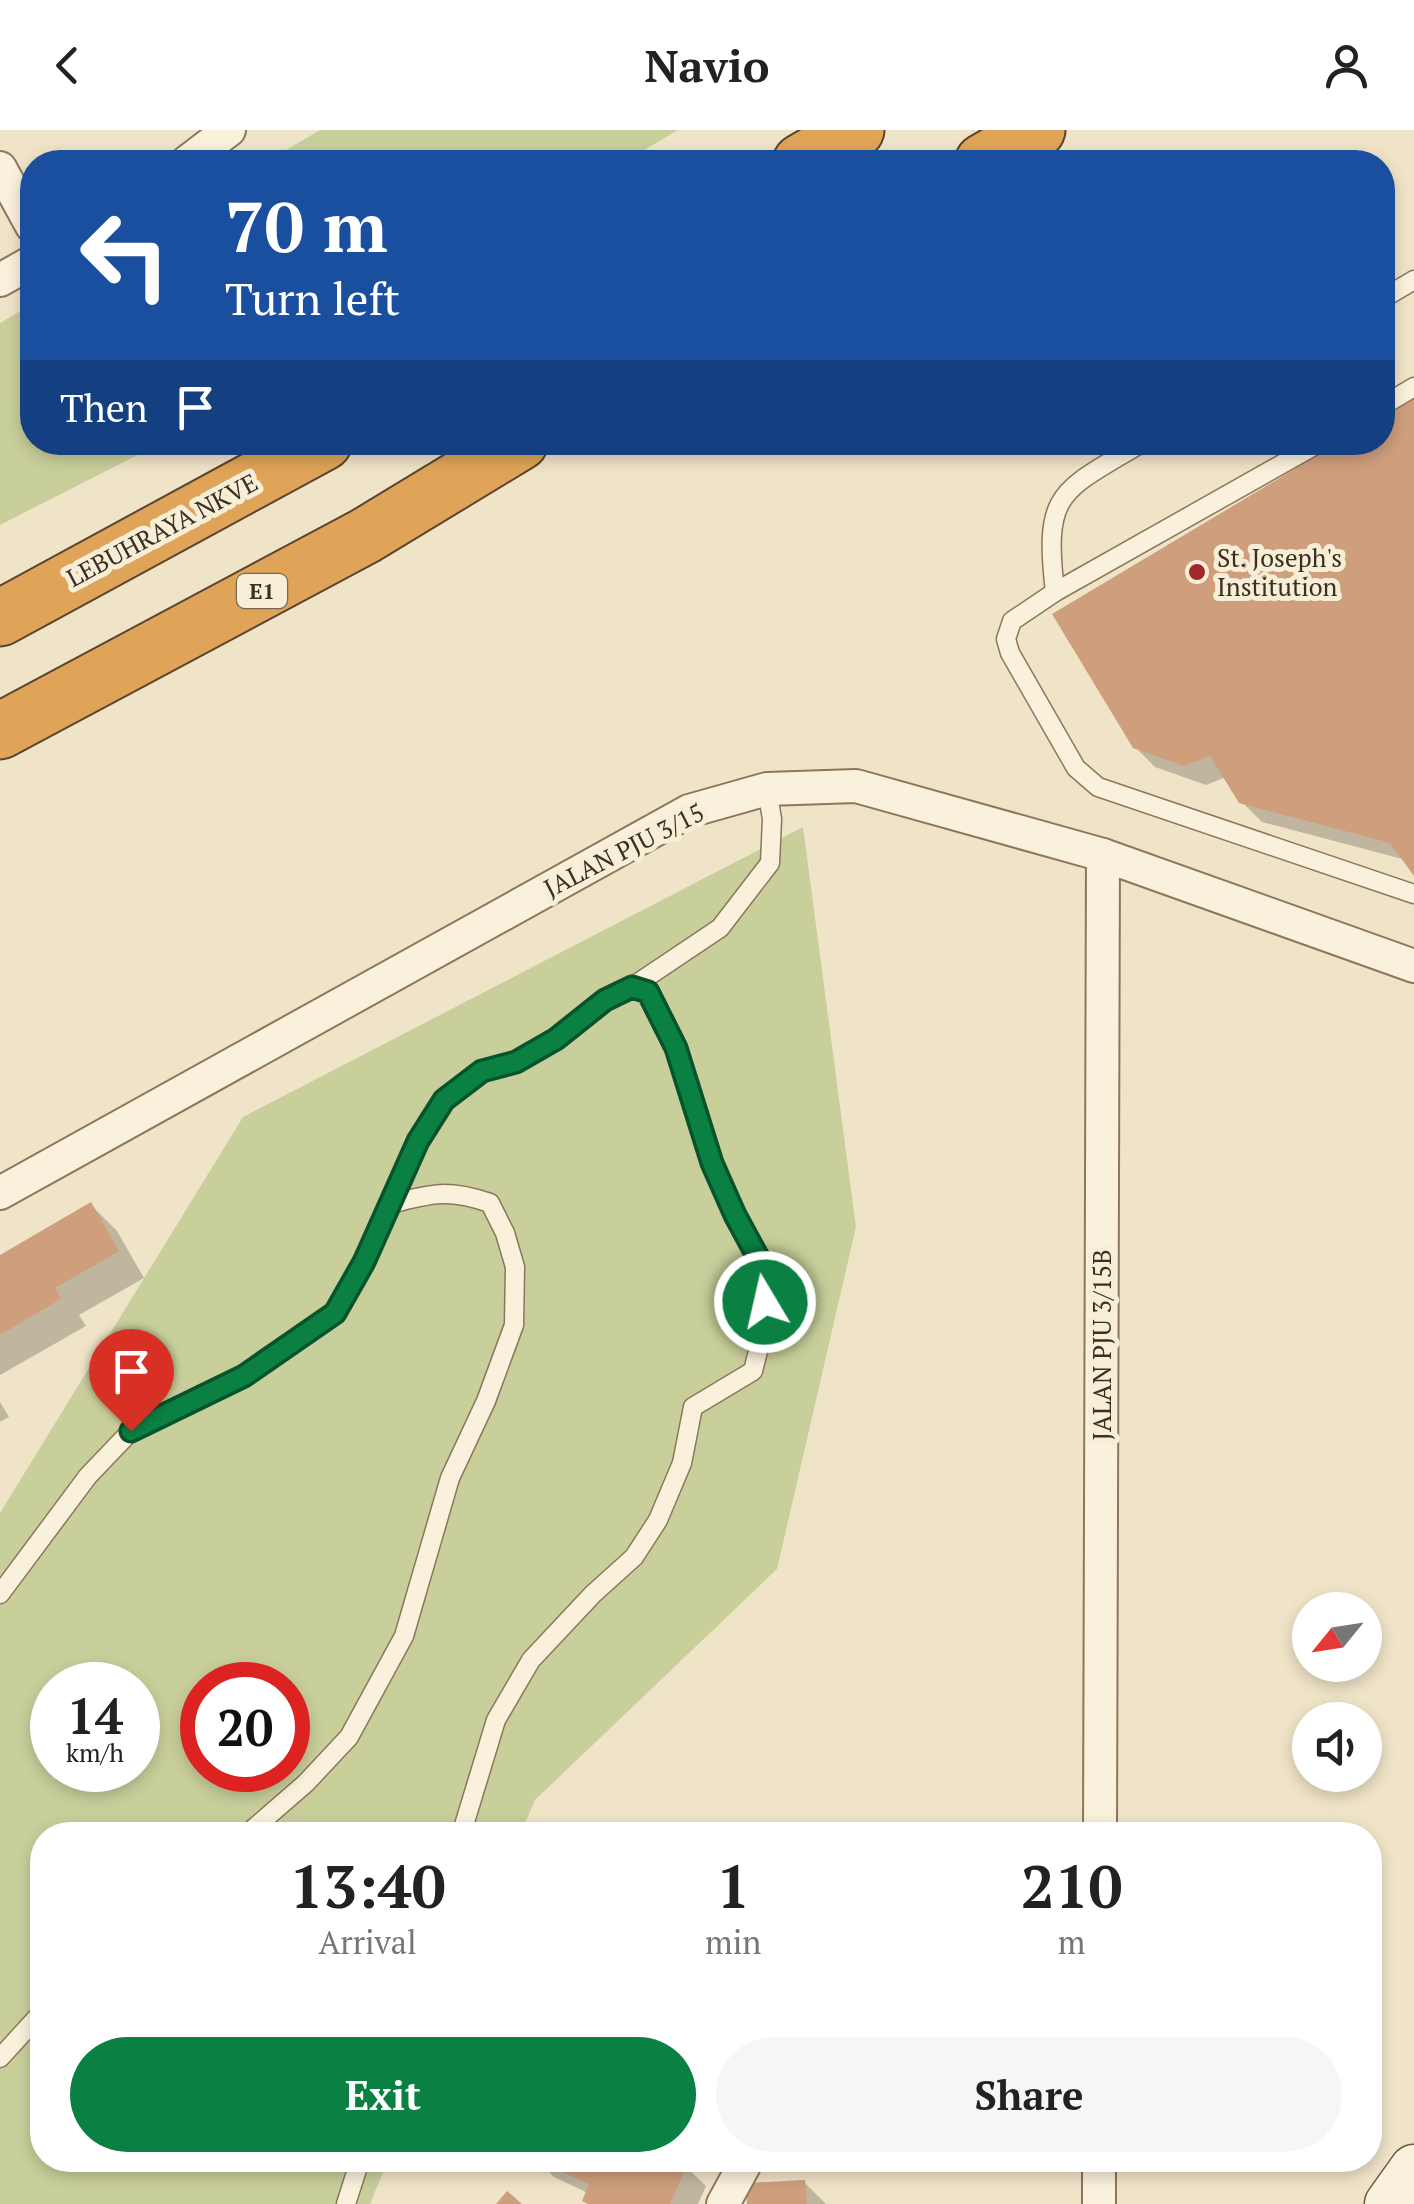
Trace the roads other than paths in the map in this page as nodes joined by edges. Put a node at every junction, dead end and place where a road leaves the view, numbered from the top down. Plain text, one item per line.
1 (229, 130) edge
2 (856, 130) edge
3 (1036, 130) edge
4 (203, 150) edge
5 (822, 150) edge
6 (1003, 150) edge
7 (0, 168) edge
8 (20, 204) edge
9 (300, 455) edge
10 (499, 455) edge
11 (1122, 455) edge
12 (1298, 455) edge
13 (1055, 592) junction
14 (0, 618) edge
15 (0, 731) edge
16 (767, 789) junction
17 (1104, 855) junction
18 (1414, 894) edge
19 (1414, 966) edge
20 (632, 987) junction
21 (0, 1194) edge
22 (390, 1204) junction
23 (0, 1594) edge
24 (261, 1822) edge
25 (465, 1822) edge
26 (1100, 1822) edge
27 (30, 2025) edge
28 (0, 2058) edge
29 (1414, 2169) edge
30 (356, 2172) edge
31 (740, 2172) edge
32 (1099, 2172) edge
33 (346, 2204) edge
34 (723, 2204) edge
35 (1098, 2204) edge
36 (1388, 2204) edge

1 - 4 street
2 - 5 highway
3 - 6 highway
7 - 8 street
9 - 14 highway, LEBUHRAYA NKVE
10 - 15 highway, E1
11 - 13 lane
12 - 13 lane
13 - 18 lane
16 - 17 street, JALAN PJU 3/15
16 - 20 lane
16 - 21 street, JALAN PJU 3/15
17 - 19 street, JALAN PJU 3/15
17 - 26 street, JALAN PJU 3/15B
20 - 22 lane
20 - 25 lane
22 - 23 lane
22 - 24 lane
27 - 28 lane
29 - 36 main road
30 - 33 lane
31 - 34 street
32 - 35 street

